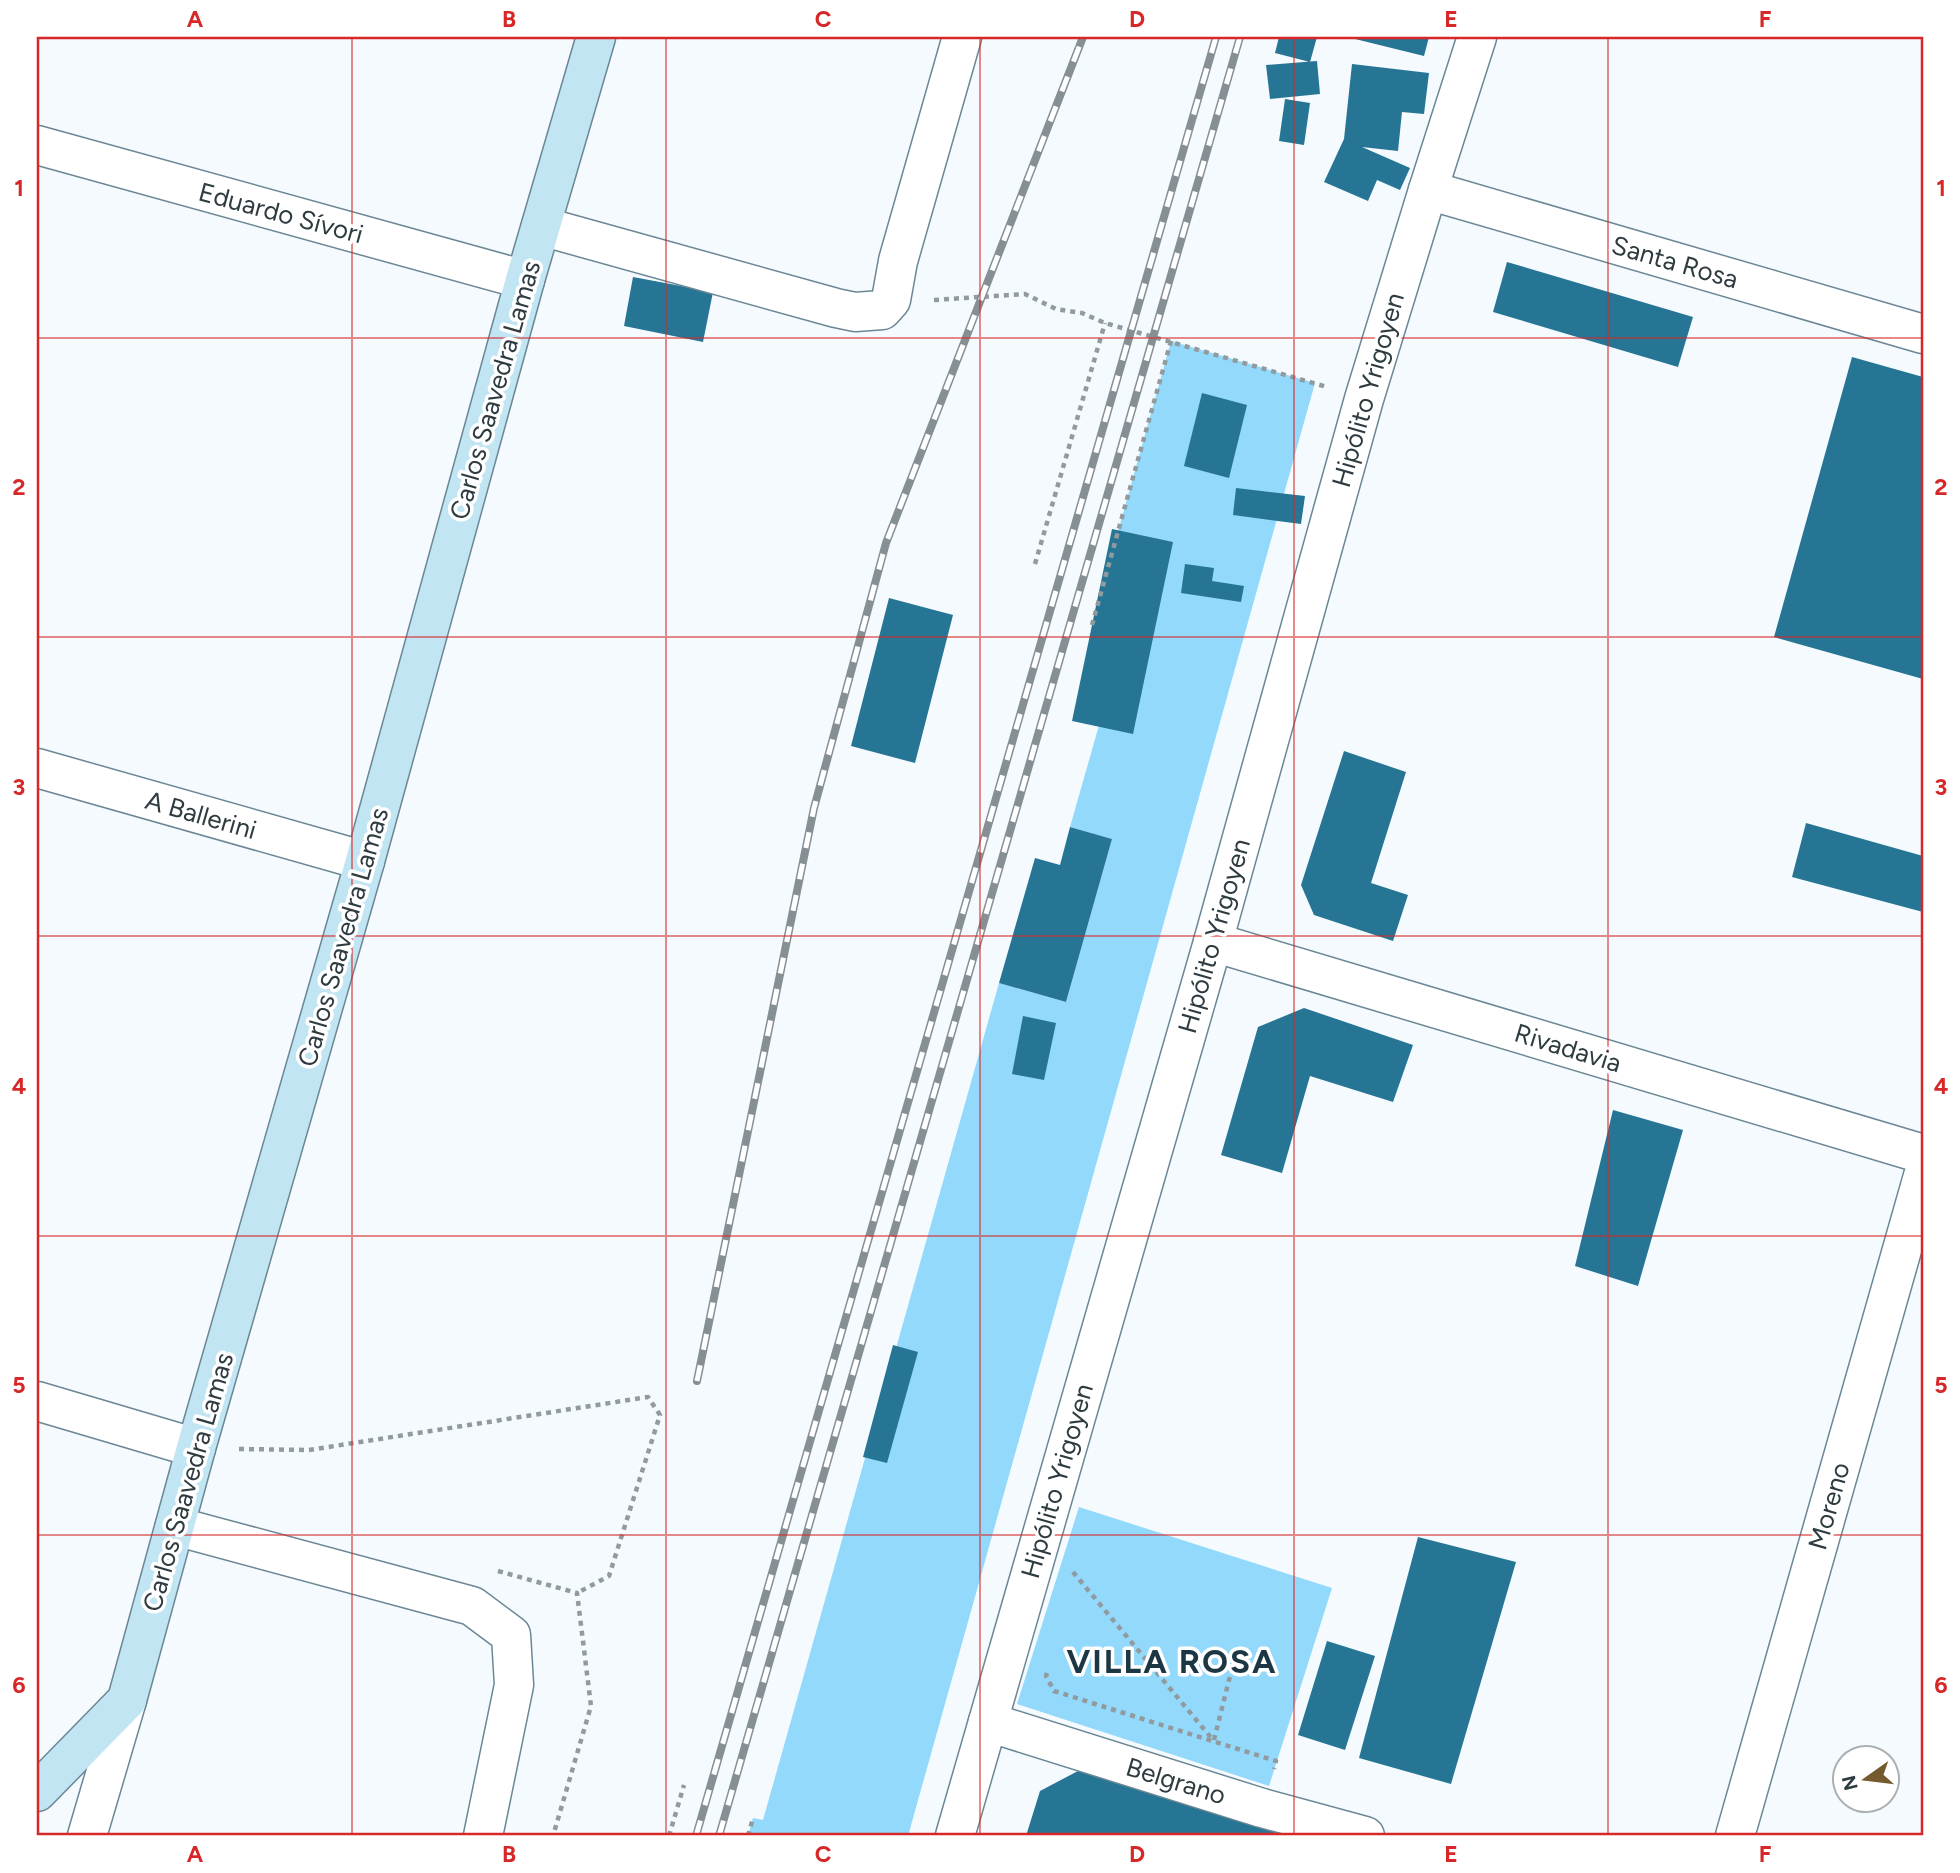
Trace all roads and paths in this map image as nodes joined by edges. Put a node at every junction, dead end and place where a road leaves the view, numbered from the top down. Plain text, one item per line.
1 (596, 37) edge
2 (962, 37) edge
3 (1477, 37) edge
4 (37, 145) edge
5 (1428, 190) junction
6 (541, 226) junction
7 (524, 280) junction
8 (891, 300) junction
9 (1105, 323) junction
10 (1923, 334) edge
11 (1171, 341) junction
12 (1364, 399) junction
13 (1035, 564) dead end
14 (1092, 625) dead end
15 (37, 768) edge
16 (365, 861) junction
17 (1213, 942) junction
18 (1923, 1154) edge
19 (1923, 1176) edge
20 (37, 1401) edge
21 (196, 1448) junction
22 (175, 1526) junction
23 (1039, 1545) junction
24 (1080, 1562) dead end
25 (1076, 1574) junction
26 (1072, 1587) dead end
27 (577, 1592) dead end
28 (1235, 1657) dead end
29 (1050, 1663) dead end
30 (127, 1700) junction
31 (988, 1722) junction
32 (1213, 1741) junction
33 (1276, 1761) dead end
34 (684, 1785) dead end
35 (37, 1792) edge
36 (753, 1818) dead end
37 (87, 1836) edge
38 (483, 1836) edge
39 (669, 1836) edge
40 (748, 1836) edge
41 (955, 1836) edge
42 (1365, 1836) edge
43 (1735, 1836) edge

1 - 6 main road, Carlos Saavedra Lamas
2 - 8 street
3 - 5 street, Hipólito Yrigoyen
4 - 7 street, Eduardo Sívori
5 - 10 street, Santa Rosa
5 - 12 street, Hipólito Yrigoyen
6 - 7 main road, Carlos Saavedra Lamas
6 - 8 street
7 - 16 main road, Carlos Saavedra Lamas
8 - 9 path
9 - 11 path
9 - 13 path
11 - 12 path
11 - 14 path
12 - 17 street, Hipólito Yrigoyen
15 - 16 street, A Ballerini
16 - 21 main road, Carlos Saavedra Lamas
17 - 18 street, Rivadavia
17 - 23 street, Hipólito Yrigoyen
19 - 43 street, Moreno
20 - 21 street
21 - 22 main road, Carlos Saavedra Lamas
21 - 27 path
22 - 30 main road, Carlos Saavedra Lamas
22 - 38 street
23 - 25 path
23 - 31 street, Hipólito Yrigoyen
24 - 25 path
25 - 26 path
25 - 32 path
28 - 32 path
29 - 32 path
30 - 35 main road
30 - 37 street, Carlos Saavedra Lamas
31 - 41 street, Hipólito Yrigoyen
31 - 42 street, Belgrano
32 - 33 path
34 - 39 path
36 - 40 path

